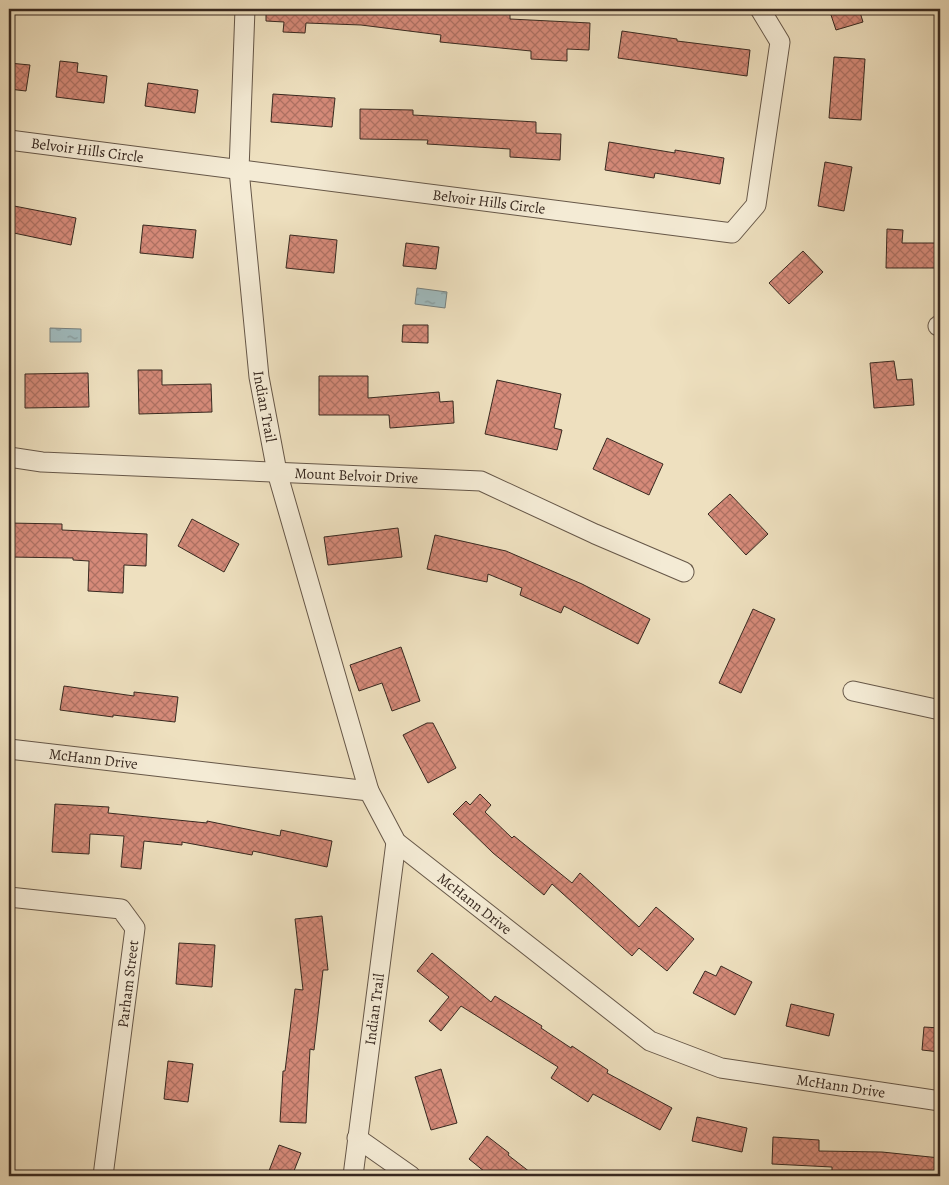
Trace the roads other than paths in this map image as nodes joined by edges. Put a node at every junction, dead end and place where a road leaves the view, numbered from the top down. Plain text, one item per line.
1 (245, 9) edge
2 (760, 9) edge
3 (9, 140) edge
4 (239, 170) junction
5 (9, 457) edge
6 (277, 472) junction
7 (684, 572) dead end
8 (853, 691) dead end
9 (940, 710) edge
10 (9, 749) edge
11 (369, 791) junction
12 (396, 842) junction
13 (9, 897) edge
14 (940, 1101) edge
15 (357, 1138) junction
16 (103, 1176) edge
17 (353, 1176) edge
18 (411, 1176) edge

1 - 4 street, Indian Trail
2 - 4 street, Belvoir Hills Circle
3 - 4 street, Belvoir Hills Circle
4 - 6 street, Indian Trail
5 - 6 street, Mount Belvoir Drive
6 - 7 street, Mount Belvoir Drive
6 - 11 street, Indian Trail
8 - 9 street
10 - 11 street, McHann Drive
11 - 12 street, McHann Drive
12 - 14 street, McHann Drive
12 - 15 street, Indian Trail
13 - 16 street, Parham Street
15 - 17 street, Indian Trail
15 - 18 street

